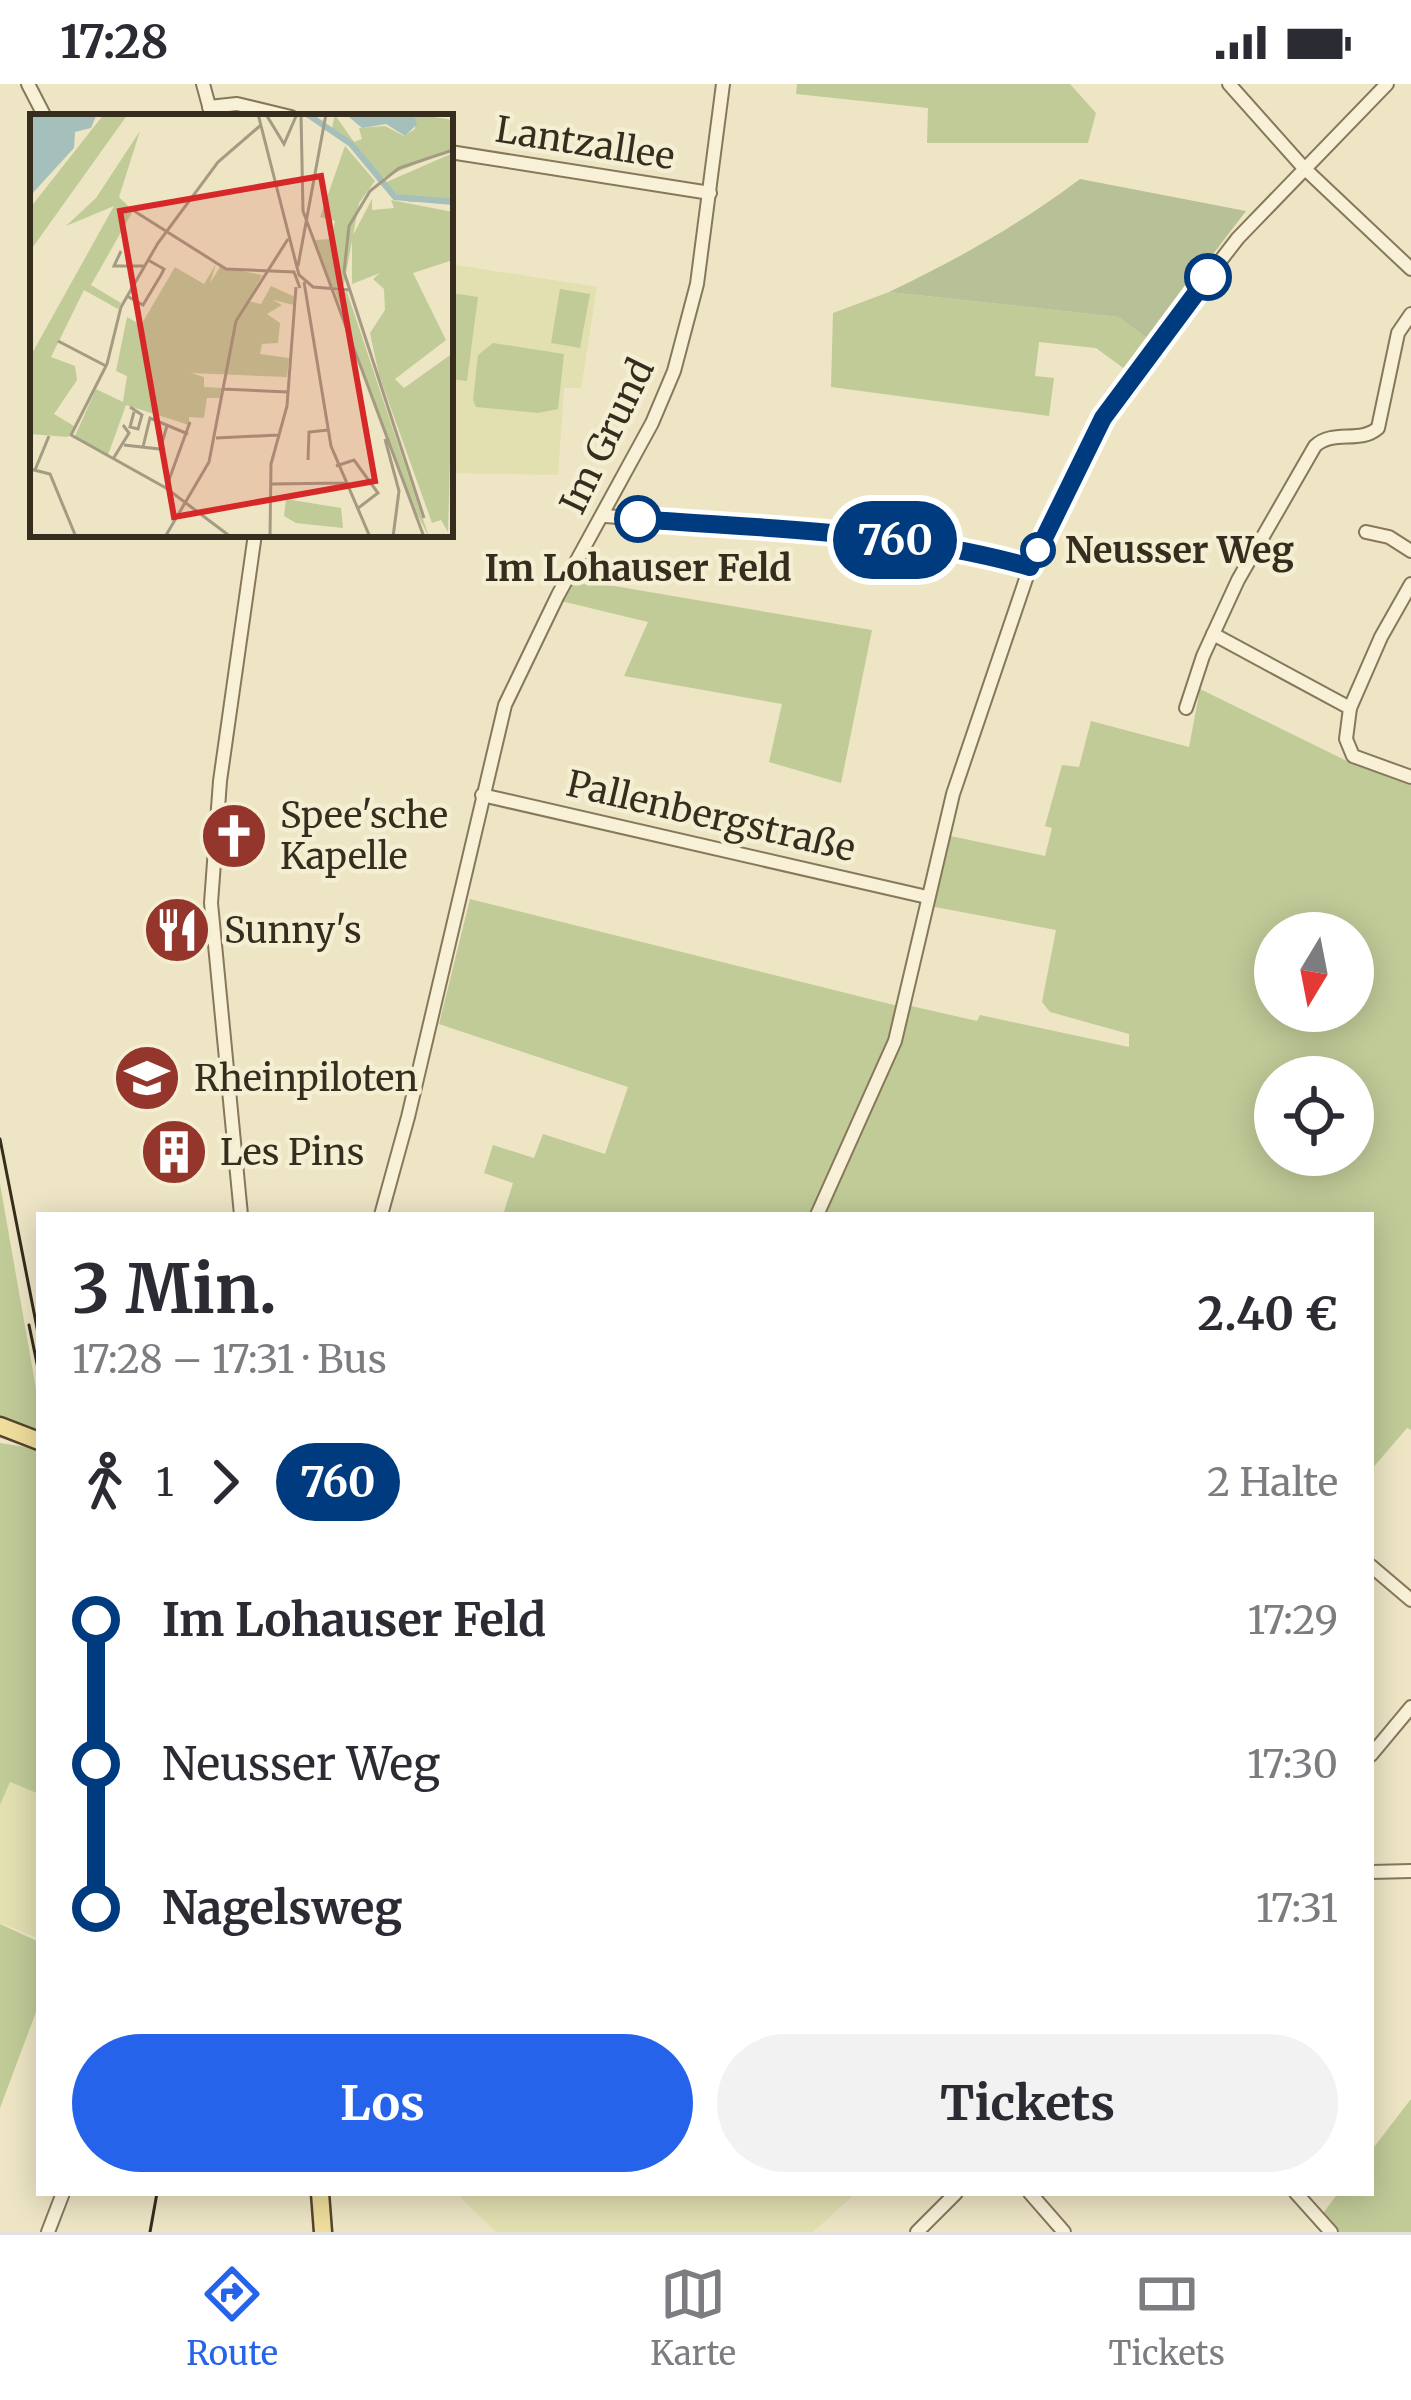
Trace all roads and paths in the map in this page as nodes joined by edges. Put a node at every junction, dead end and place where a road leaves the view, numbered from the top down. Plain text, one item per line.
1 (28, 84) edge
2 (202, 84) edge
3 (723, 84) edge
4 (1229, 84) edge
5 (1387, 84) edge
6 (210, 112) edge
7 (43, 114) edge
8 (279, 114) edge
9 (453, 152) edge
10 (1303, 167) junction
11 (710, 193) junction
12 (1411, 268) edge
13 (1411, 314) edge
14 (605, 516) junction
15 (1366, 532) dead end
16 (255, 537) edge
17 (1411, 551) edge
18 (1030, 567) junction
19 (1411, 584) edge
20 (1213, 634) junction
21 (1186, 708) dead end
22 (1350, 708) junction
23 (1411, 777) edge
24 (482, 795) junction
25 (927, 897) junction
26 (241, 1212) edge
27 (381, 1212) edge
28 (818, 1212) edge
29 (0, 1426) edge
30 (0, 1438) edge
31 (36, 1440) edge
32 (36, 1441) edge
33 (1374, 1563) edge
34 (1411, 1600) edge
35 (1411, 1707) edge
36 (1374, 1751) edge
37 (1411, 1871) edge
38 (1374, 1872) edge
39 (62, 2196) edge
40 (320, 2196) edge
41 (953, 2196) edge
42 (1033, 2196) edge
43 (1299, 2196) edge
44 (48, 2232) edge
45 (323, 2232) edge
46 (917, 2232) edge
47 (1064, 2232) edge
48 (1331, 2232) edge

1 - 7 street
2 - 6 street
3 - 11 street, Im Grund
4 - 10 street
5 - 10 street
6 - 8 street
9 - 11 street, Lantzallee
10 - 12 street
10 - 18 street
11 - 14 street, Im Grund
13 - 20 street
14 - 18 street
14 - 24 street, Im Grund
15 - 17 street
16 - 26 street
18 - 25 street
19 - 22 street
20 - 21 street
20 - 22 street
22 - 23 street
24 - 25 street, Pallenbergstraße
24 - 27 street, Im Grund
25 - 28 street
29 - 31 main road
30 - 32 main road
33 - 34 street
35 - 36 street
37 - 38 street
39 - 44 street
40 - 45 main road
41 - 46 street
42 - 47 street
43 - 48 street

